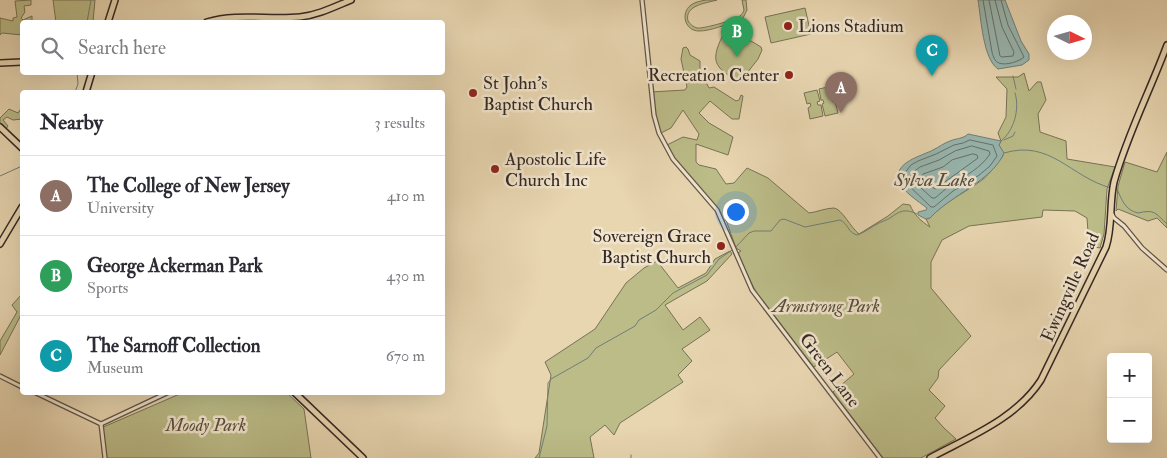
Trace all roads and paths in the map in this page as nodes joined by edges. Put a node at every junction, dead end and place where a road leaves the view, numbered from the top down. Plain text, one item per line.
1 (115, 0) edge
2 (351, 0) edge
3 (642, 0) edge
4 (109, 20) edge
5 (216, 20) edge
6 (1167, 45) edge
7 (20, 62) edge
8 (0, 63) edge
9 (91, 75) edge
10 (87, 90) edge
11 (0, 127) edge
12 (20, 146) edge
13 (20, 210) edge
14 (1111, 211) junction
15 (1111, 223) junction
16 (1119, 223) junction
17 (0, 244) edge
18 (1167, 270) edge
19 (0, 376) edge
20 (20, 386) edge
21 (40, 395) edge
22 (163, 395) edge
23 (297, 395) edge
24 (101, 424) junction
25 (105, 458) edge
26 (363, 458) edge
27 (880, 458) edge
28 (930, 458) edge

1 - 4 main road
2 - 5 main road
3 - 27 street, Green Lane
6 - 14 main road, Ewingville Road
7 - 8 main road
9 - 10 main road
11 - 12 main road
13 - 17 main road
14 - 15 main road, Ewingville Road
14 - 16 street
15 - 16 street
15 - 28 main road, Ewingville Road
16 - 18 street
19 - 20 street
21 - 24 street
22 - 24 street
23 - 26 main road
24 - 25 street

